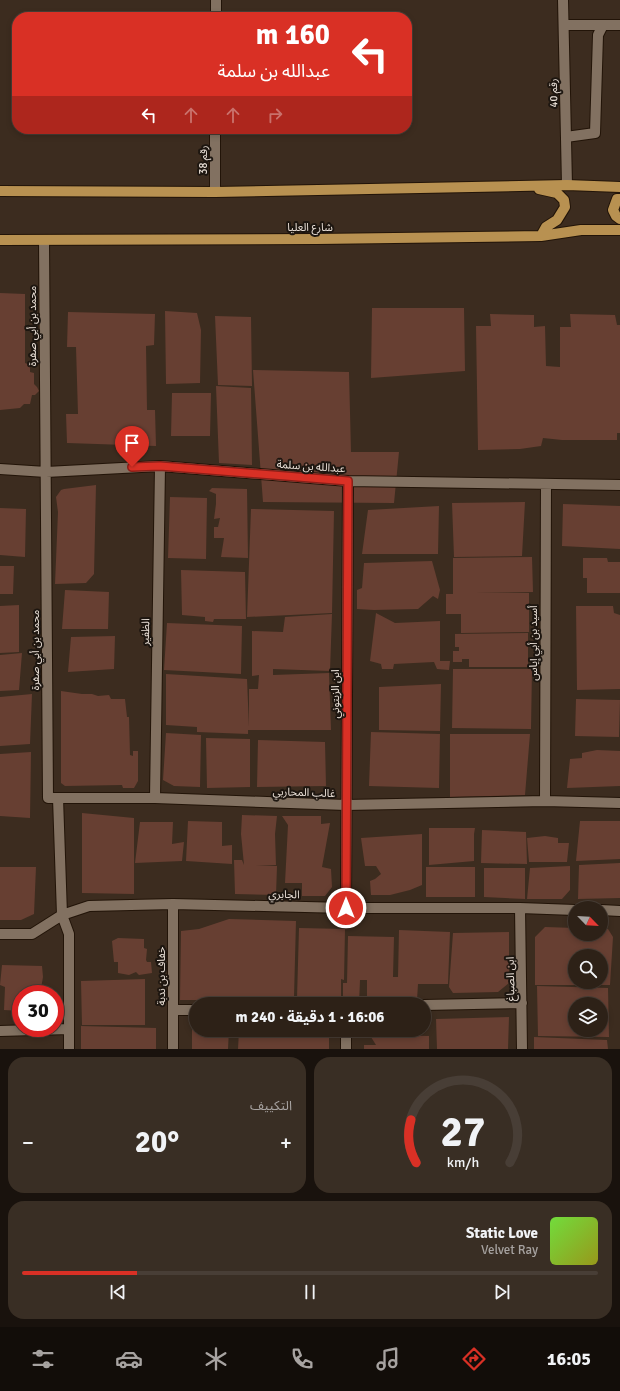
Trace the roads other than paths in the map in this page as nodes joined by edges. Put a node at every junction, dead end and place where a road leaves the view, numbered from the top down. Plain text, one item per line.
1 (216, 0) edge
2 (563, 0) edge
3 (216, 12) edge
4 (564, 25) junction
5 (603, 25) junction
6 (620, 25) edge
7 (215, 134) edge
8 (566, 137) junction
9 (567, 185) junction
10 (517, 186) junction
11 (620, 187) edge
12 (0, 191) edge
13 (215, 192) junction
14 (620, 199) edge
15 (620, 219) edge
16 (620, 230) edge
17 (541, 236) junction
18 (0, 240) edge
19 (44, 240) junction
20 (160, 466) junction
21 (0, 469) edge
22 (46, 472) junction
23 (348, 481) junction
24 (546, 485) junction
25 (620, 486) edge
26 (58, 798) junction
27 (155, 798) junction
28 (545, 801) junction
29 (620, 803) edge
30 (346, 805) junction
31 (173, 904) junction
32 (346, 908) junction
33 (520, 908) junction
34 (568, 910) edge
35 (608, 910) edge
36 (620, 911) edge
37 (62, 914) junction
38 (0, 934) edge
39 (522, 1003) junction
40 (431, 1005) edge
41 (173, 1010) junction
42 (189, 1010) edge
43 (69, 1029) junction
44 (0, 1031) edge
45 (346, 1037) edge
46 (69, 1049) edge
47 (173, 1049) edge
48 (346, 1049) edge
49 (522, 1049) edge

1 - 3 street
2 - 4 street, رقم 40
4 - 5 street
4 - 8 street, رقم 40
5 - 6 street
5 - 8 street
7 - 13 street, رقم 38
8 - 9 street, رقم 40
9 - 10 main road
9 - 11 main road
10 - 13 main road
10 - 17 main road
12 - 13 main road
14 - 15 main road
16 - 17 main road, شارع العليا
17 - 19 main road, شارع العليا
18 - 19 main road, شارع العليا
19 - 22 street, محمد بن أبي صفرة
20 - 22 street, عبدالله بن سلمة
20 - 23 street, عبدالله بن سلمة
20 - 27 street, الظفير
21 - 22 street, عبدالله بن سلمة
22 - 26 street, محمد بن أبي صفرة
23 - 24 street, عبدالله بن سلمة
23 - 30 street, ابن الزيتوني
24 - 25 street, عبدالله بن سلمة
24 - 28 street, أسيد بن أبي إياس
26 - 27 street, غالب المحاربي
26 - 37 street
27 - 30 street, غالب المحاربي
28 - 29 street, غالب المحاربي
28 - 30 street, غالب المحاربي
30 - 32 street, ابن الزيتوني
31 - 32 street, الجابري
31 - 37 street, الجابري
31 - 41 street, خفاف بن ندبة
32 - 33 street, الجابري
33 - 34 street, الجابري
33 - 39 street, ابن الصباغ
35 - 36 street
37 - 38 street, الجابري
37 - 43 street
39 - 40 street
39 - 49 street, ابن الصباغ
41 - 42 street
41 - 47 street, خفاف بن ندبة
43 - 44 street
43 - 46 street
45 - 48 street

